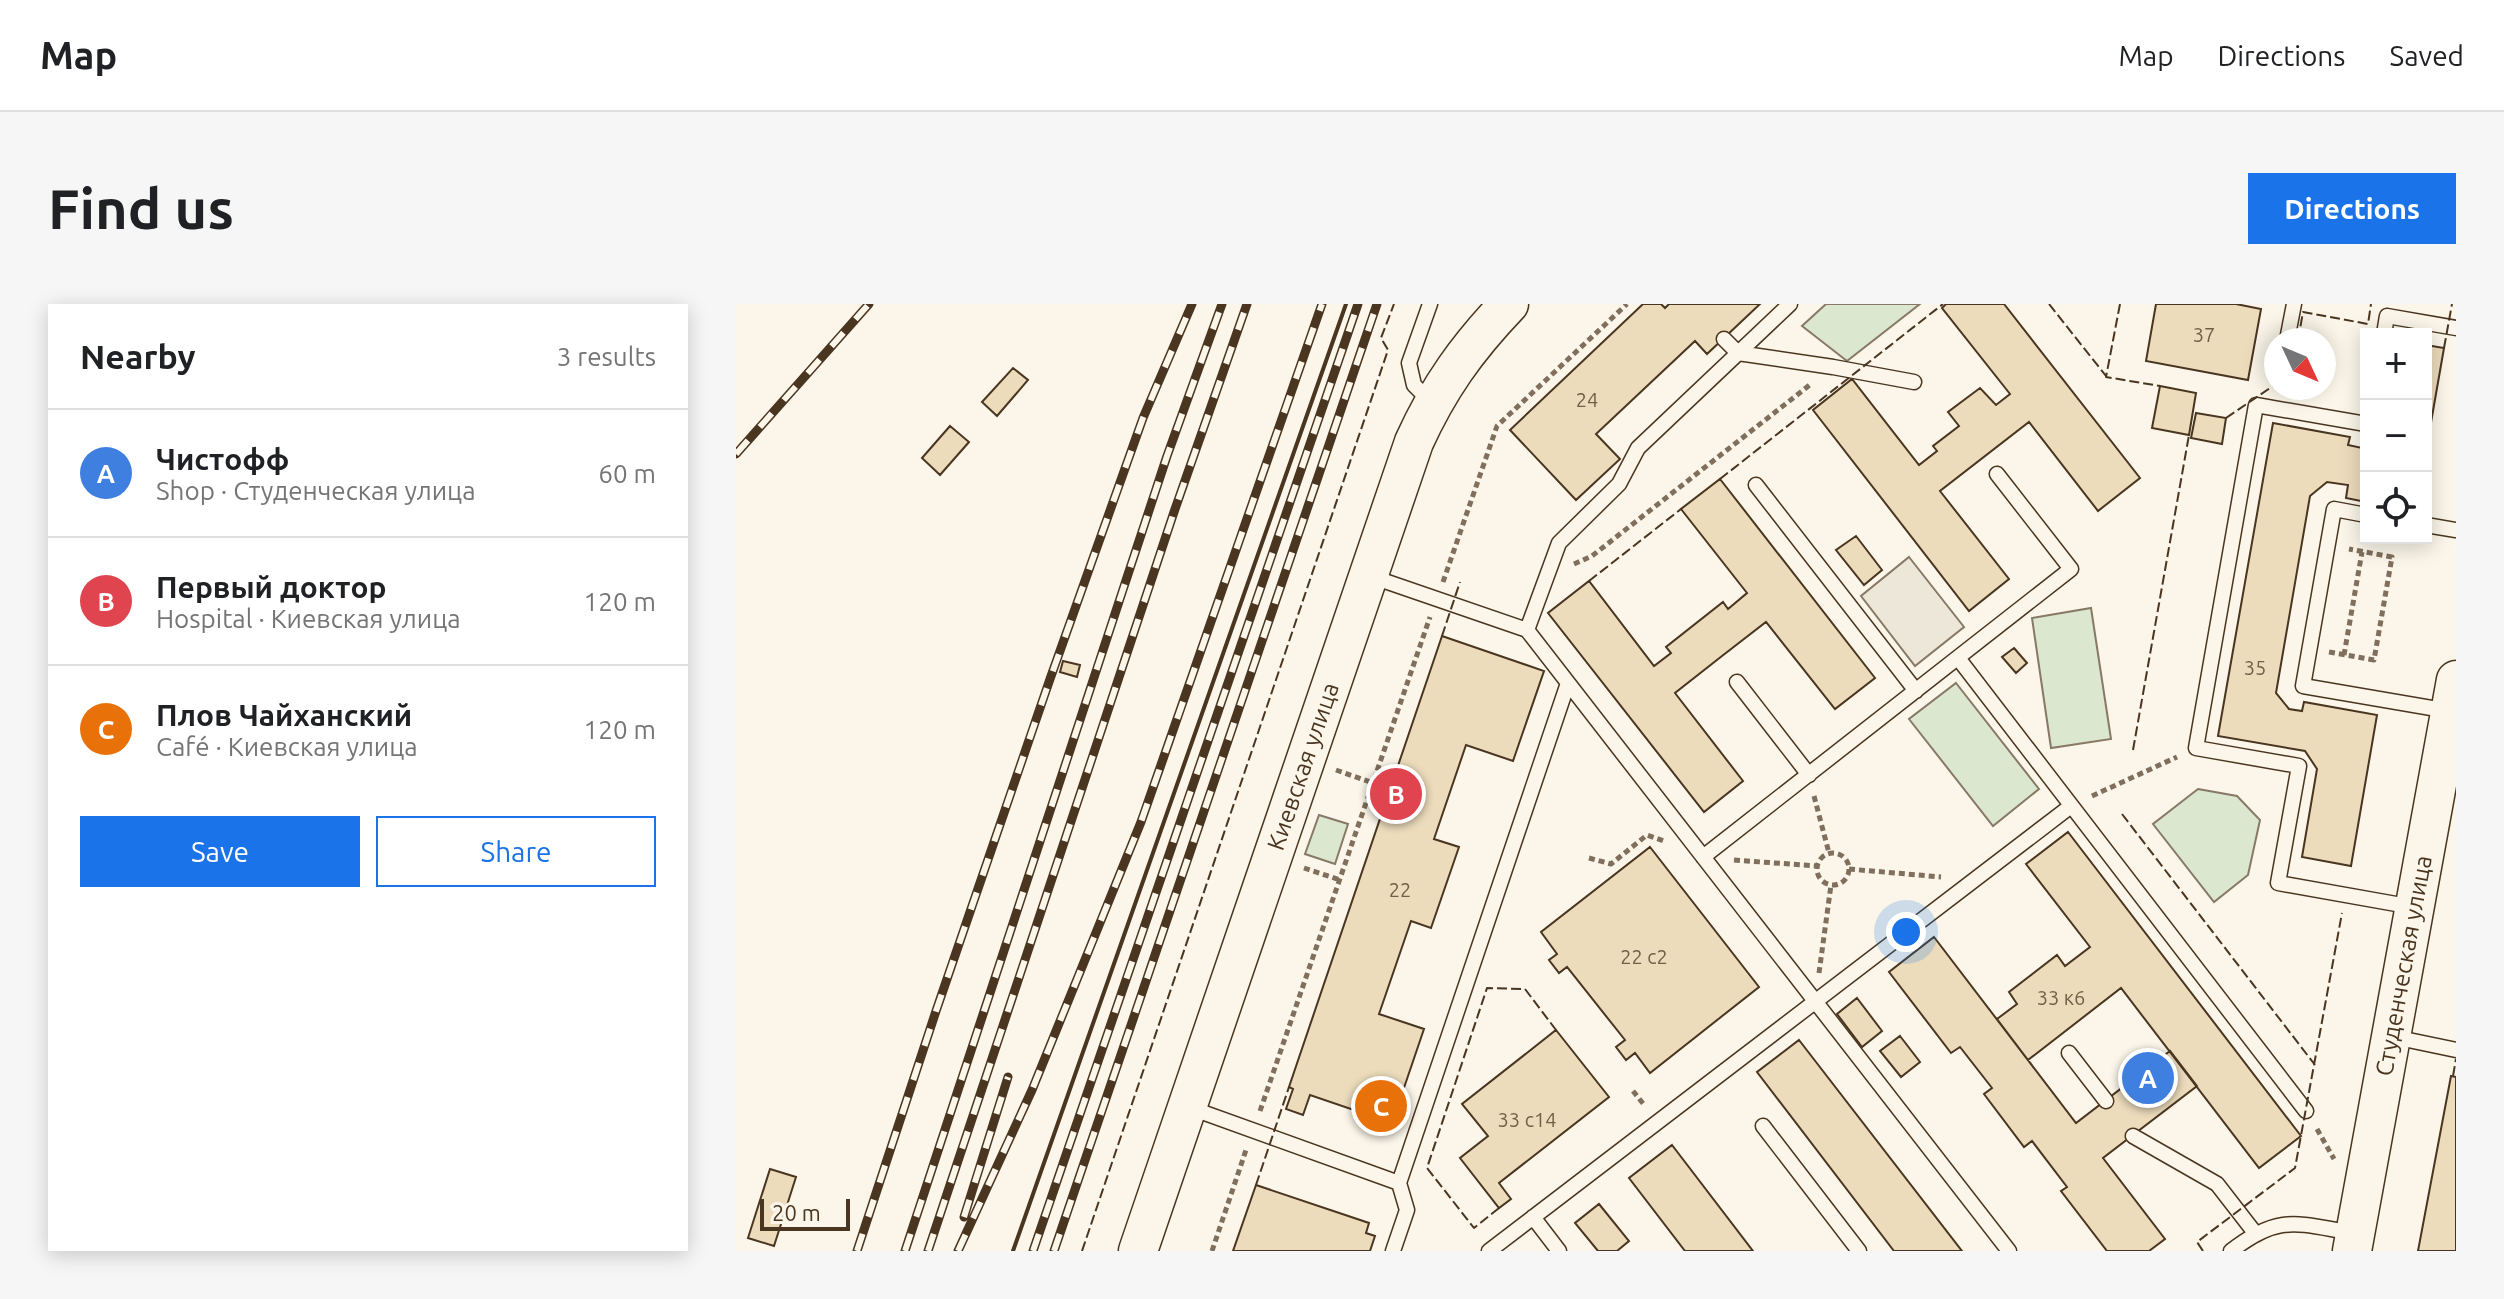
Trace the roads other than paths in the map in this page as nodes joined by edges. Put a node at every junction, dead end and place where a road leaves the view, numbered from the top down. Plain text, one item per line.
1 (1430, 304) edge
2 (1509, 304) edge
3 (1790, 304) edge
4 (2294, 304) edge
5 (2289, 328) edge
6 (2385, 328) edge
7 (2456, 328) edge
8 (1724, 339) dead end
9 (1738, 353) junction
10 (1914, 382) dead end
11 (1432, 403) junction
12 (2360, 423) edge
13 (1997, 474) dead end
14 (1756, 485) dead end
15 (2360, 514) edge
16 (2432, 526) edge
17 (2456, 530) edge
18 (1367, 575) junction
19 (1527, 630) junction
20 (1958, 658) junction
21 (1737, 682) dead end
22 (1568, 683) junction
23 (1916, 691) junction
24 (2453, 710) edge
25 (1809, 775) junction
26 (2071, 806) junction
27 (1703, 857) junction
28 (2415, 907) junction
29 (1815, 1002) junction
30 (2391, 1037) junction
31 (2456, 1050) edge
32 (2069, 1053) dead end
33 (2106, 1101) dead end
34 (1187, 1107) junction
35 (2306, 1111) road end
36 (1763, 1126) dead end
37 (2133, 1136) dead end
38 (1399, 1183) junction
39 (1533, 1217) junction
40 (2255, 1233) junction
41 (2354, 1242) edge
42 (1138, 1251) edge
43 (1393, 1251) edge
44 (1489, 1251) edge
45 (1559, 1251) edge
46 (1859, 1251) edge
47 (2009, 1251) edge
48 (2231, 1251) edge

1 - 11 lane
2 - 11 street, Киевская улица
3 - 9 lane
4 - 5 lane
6 - 7 lane
8 - 9 lane
9 - 10 lane
9 - 19 lane
11 - 18 street, Киевская улица
12 - 28 lane
13 - 20 lane
14 - 23 lane
15 - 24 lane
16 - 17 lane
18 - 19 lane
18 - 34 street, Киевская улица
19 - 22 lane
20 - 23 lane
20 - 26 lane
21 - 25 lane
22 - 27 lane
22 - 38 lane
23 - 25 lane
24 - 28 street, Студенческая улица
25 - 27 lane
26 - 29 lane
26 - 35 lane
27 - 29 lane
28 - 30 street, Студенческая улица
29 - 39 lane
29 - 47 lane
30 - 31 lane
30 - 41 street, Студенческая улица
32 - 33 lane
34 - 38 lane
34 - 42 street, Киевская улица
36 - 46 lane
37 - 40 lane
38 - 43 lane
39 - 44 lane
39 - 45 lane
40 - 41 lane
40 - 48 lane

